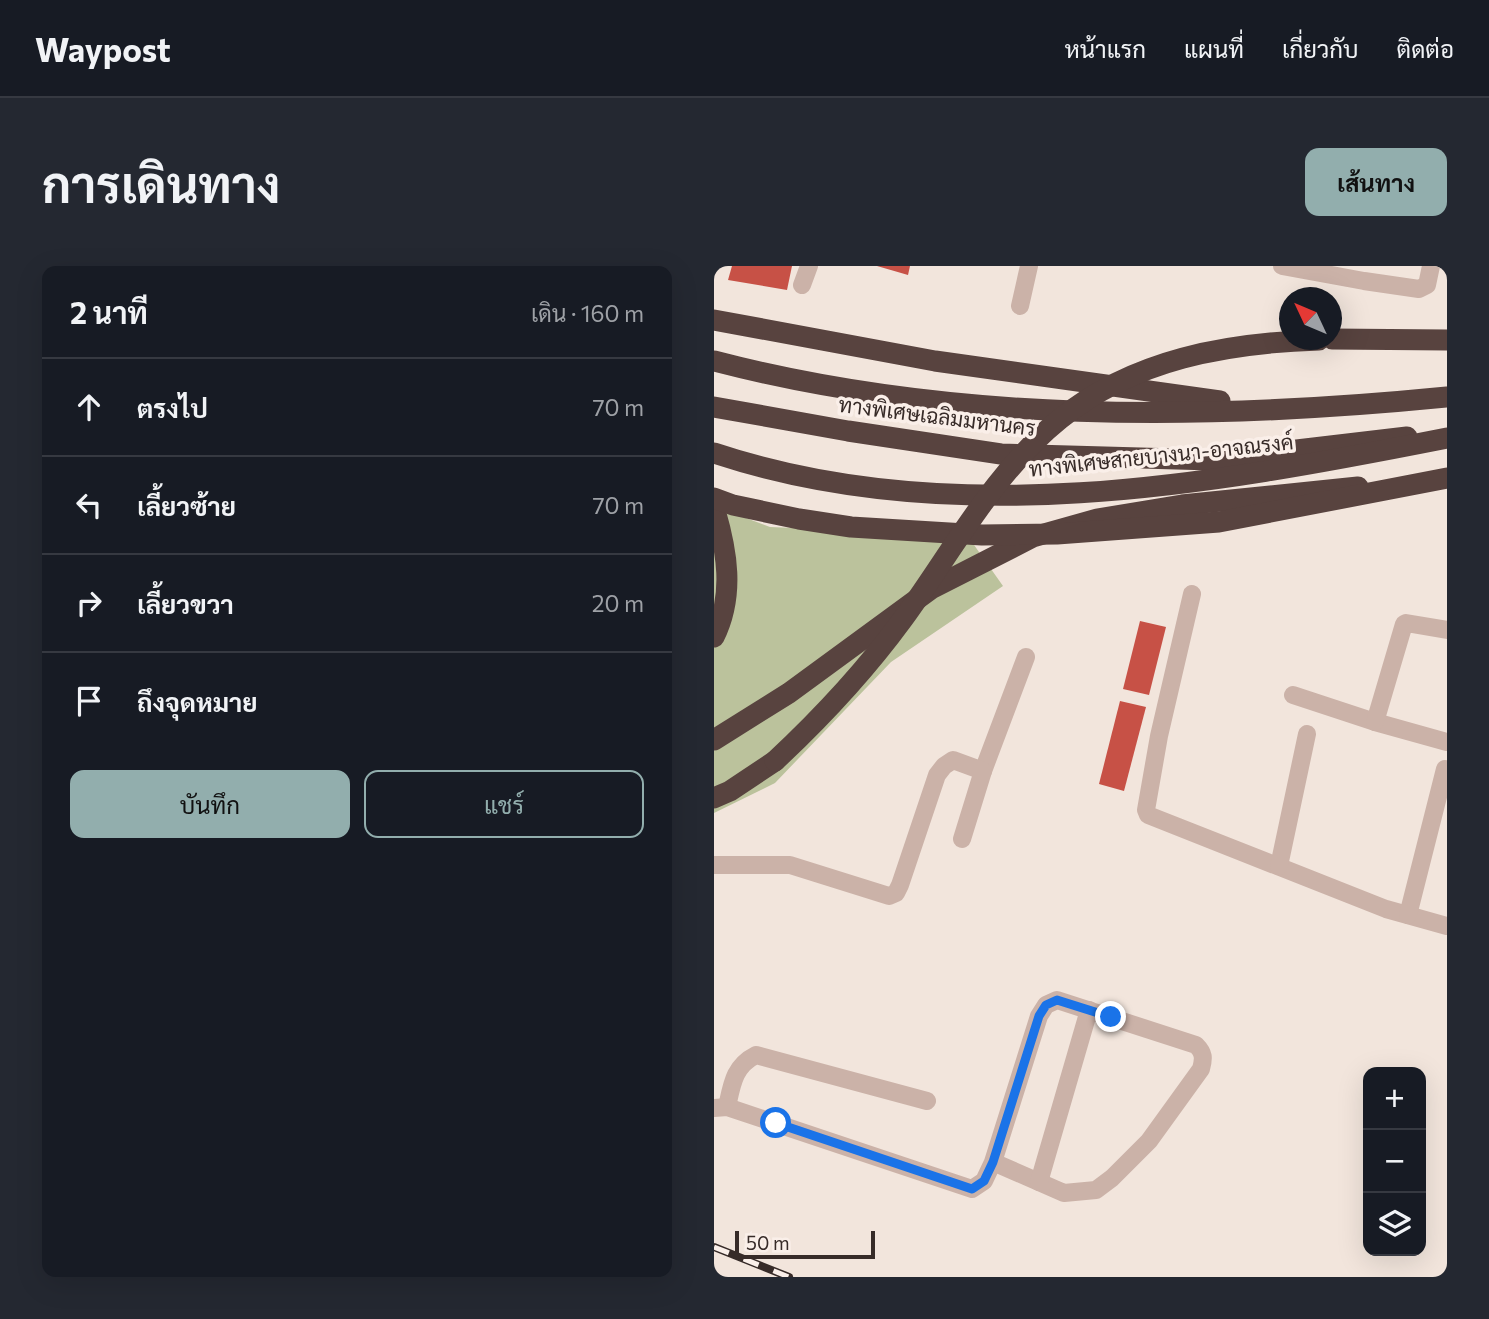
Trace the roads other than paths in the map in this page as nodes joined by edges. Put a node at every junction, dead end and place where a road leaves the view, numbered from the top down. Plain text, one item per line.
1 (809, 266) edge
2 (1029, 266) edge
3 (1282, 266) edge
4 (1431, 266) edge
5 (1365, 274) edge
6 (802, 285) dead end
7 (1020, 306) dead end
8 (714, 320) edge
9 (1342, 339) edge
10 (1447, 340) edge
11 (1279, 343) edge
12 (714, 361) edge
13 (1447, 397) edge
14 (714, 407) edge
15 (1289, 411) junction
16 (1447, 435) edge
17 (714, 453) edge
18 (1212, 460) junction
19 (1447, 479) edge
20 (714, 498) edge
21 (714, 507) edge
22 (1034, 537) junction
23 (1192, 594) dead end
24 (1447, 630) edge
25 (714, 638) edge
26 (1026, 657) dead end
27 (1293, 695) dead end
28 (1375, 722) junction
29 (1307, 734) dead end
30 (714, 740) edge
31 (1447, 742) edge
32 (1445, 769) dead end
33 (983, 771) junction
34 (714, 798) edge
35 (962, 839) dead end
36 (714, 865) edge
37 (1279, 866) junction
38 (1408, 915) junction
39 (1447, 926) edge
40 (1089, 1010) junction
41 (927, 1101) dead end
42 (720, 1107) edge
43 (993, 1162) junction
44 (1039, 1182) junction

1 - 6 street
2 - 7 street
3 - 5 street
4 - 5 street
8 - 15 highway
9 - 10 highway
11 - 34 highway, bridge
12 - 15 highway, ทางพิเศษเฉลิมมหานคร
13 - 15 highway, ทางพิเศษเฉลิมมหานคร
14 - 18 highway, ทางพิเศษเฉลิมมหานคร
16 - 17 highway, ทางพิเศษสายบางนา-อาจณรงค์, bridge
16 - 18 highway, ทางพิเศษเฉลิมมหานคร
18 - 22 highway
19 - 20 highway, bridge
19 - 22 highway
21 - 25 highway
22 - 30 highway
23 - 37 street
24 - 28 street
26 - 33 street
27 - 28 street
28 - 31 street
29 - 37 street
32 - 38 street
33 - 35 street
33 - 36 street
37 - 38 street
38 - 39 street
40 - 43 street
40 - 44 street
40 - 44 street
41 - 42 street
42 - 43 street
43 - 44 street

